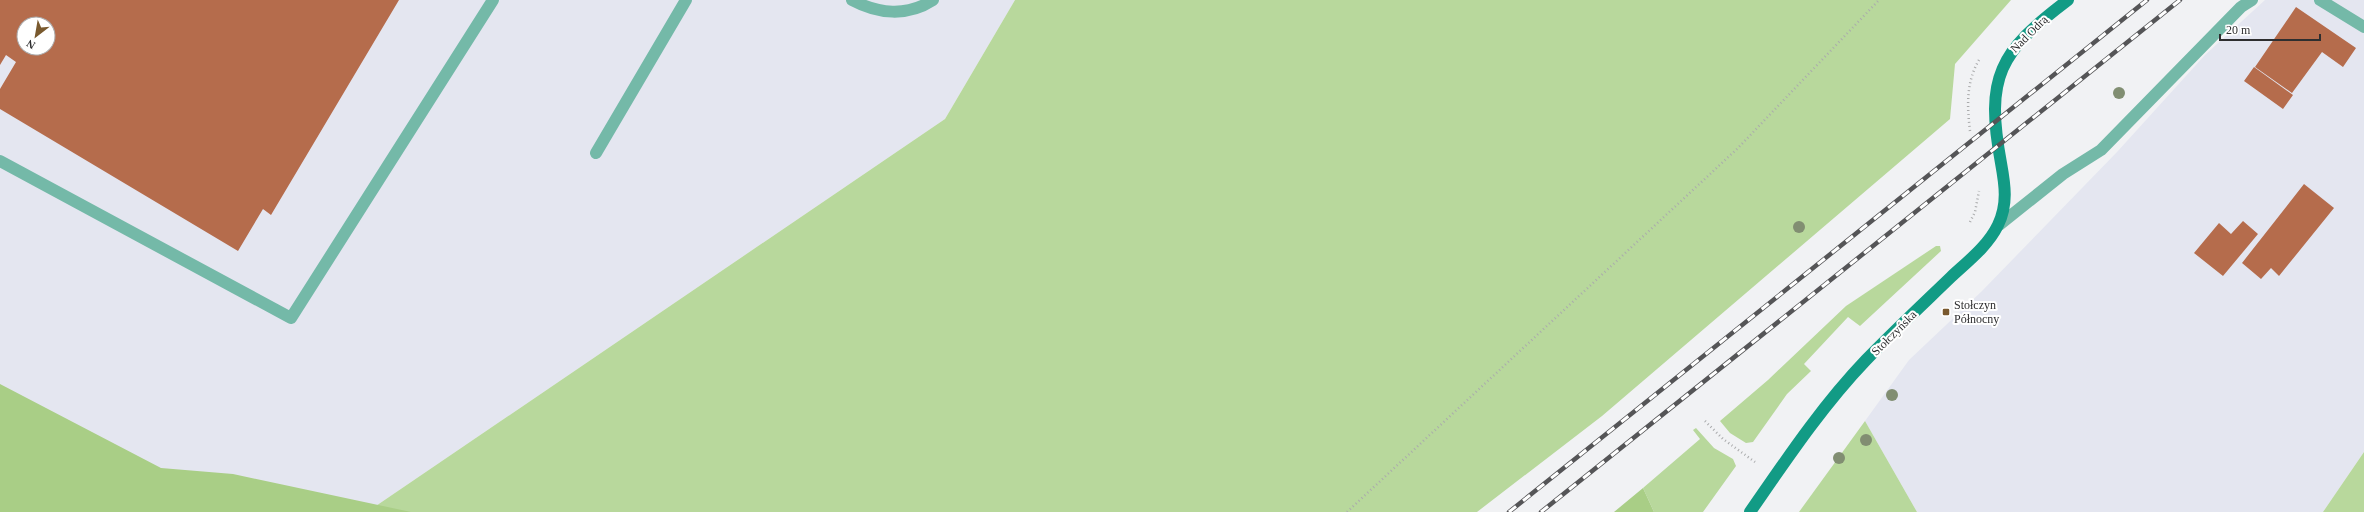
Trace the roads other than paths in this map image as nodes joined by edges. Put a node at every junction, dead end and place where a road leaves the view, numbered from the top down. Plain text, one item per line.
1 (493, 0) edge
2 (686, 0) edge
3 (852, 0) edge
4 (933, 0) edge
5 (2068, 0) edge
6 (2252, 0) edge
7 (2320, 0) edge
8 (2364, 27) edge
9 (1998, 146) joint
10 (596, 153) dead end
11 (0, 161) edge
12 (1998, 225) junction
13 (1750, 512) edge

1 - 11 lane
2 - 10 lane
3 - 4 lane
5 - 9 street, Nad Odrą
6 - 12 lane
7 - 8 lane
9 - 12 street, Stołczyńska
12 - 13 street, Stołczyńska

